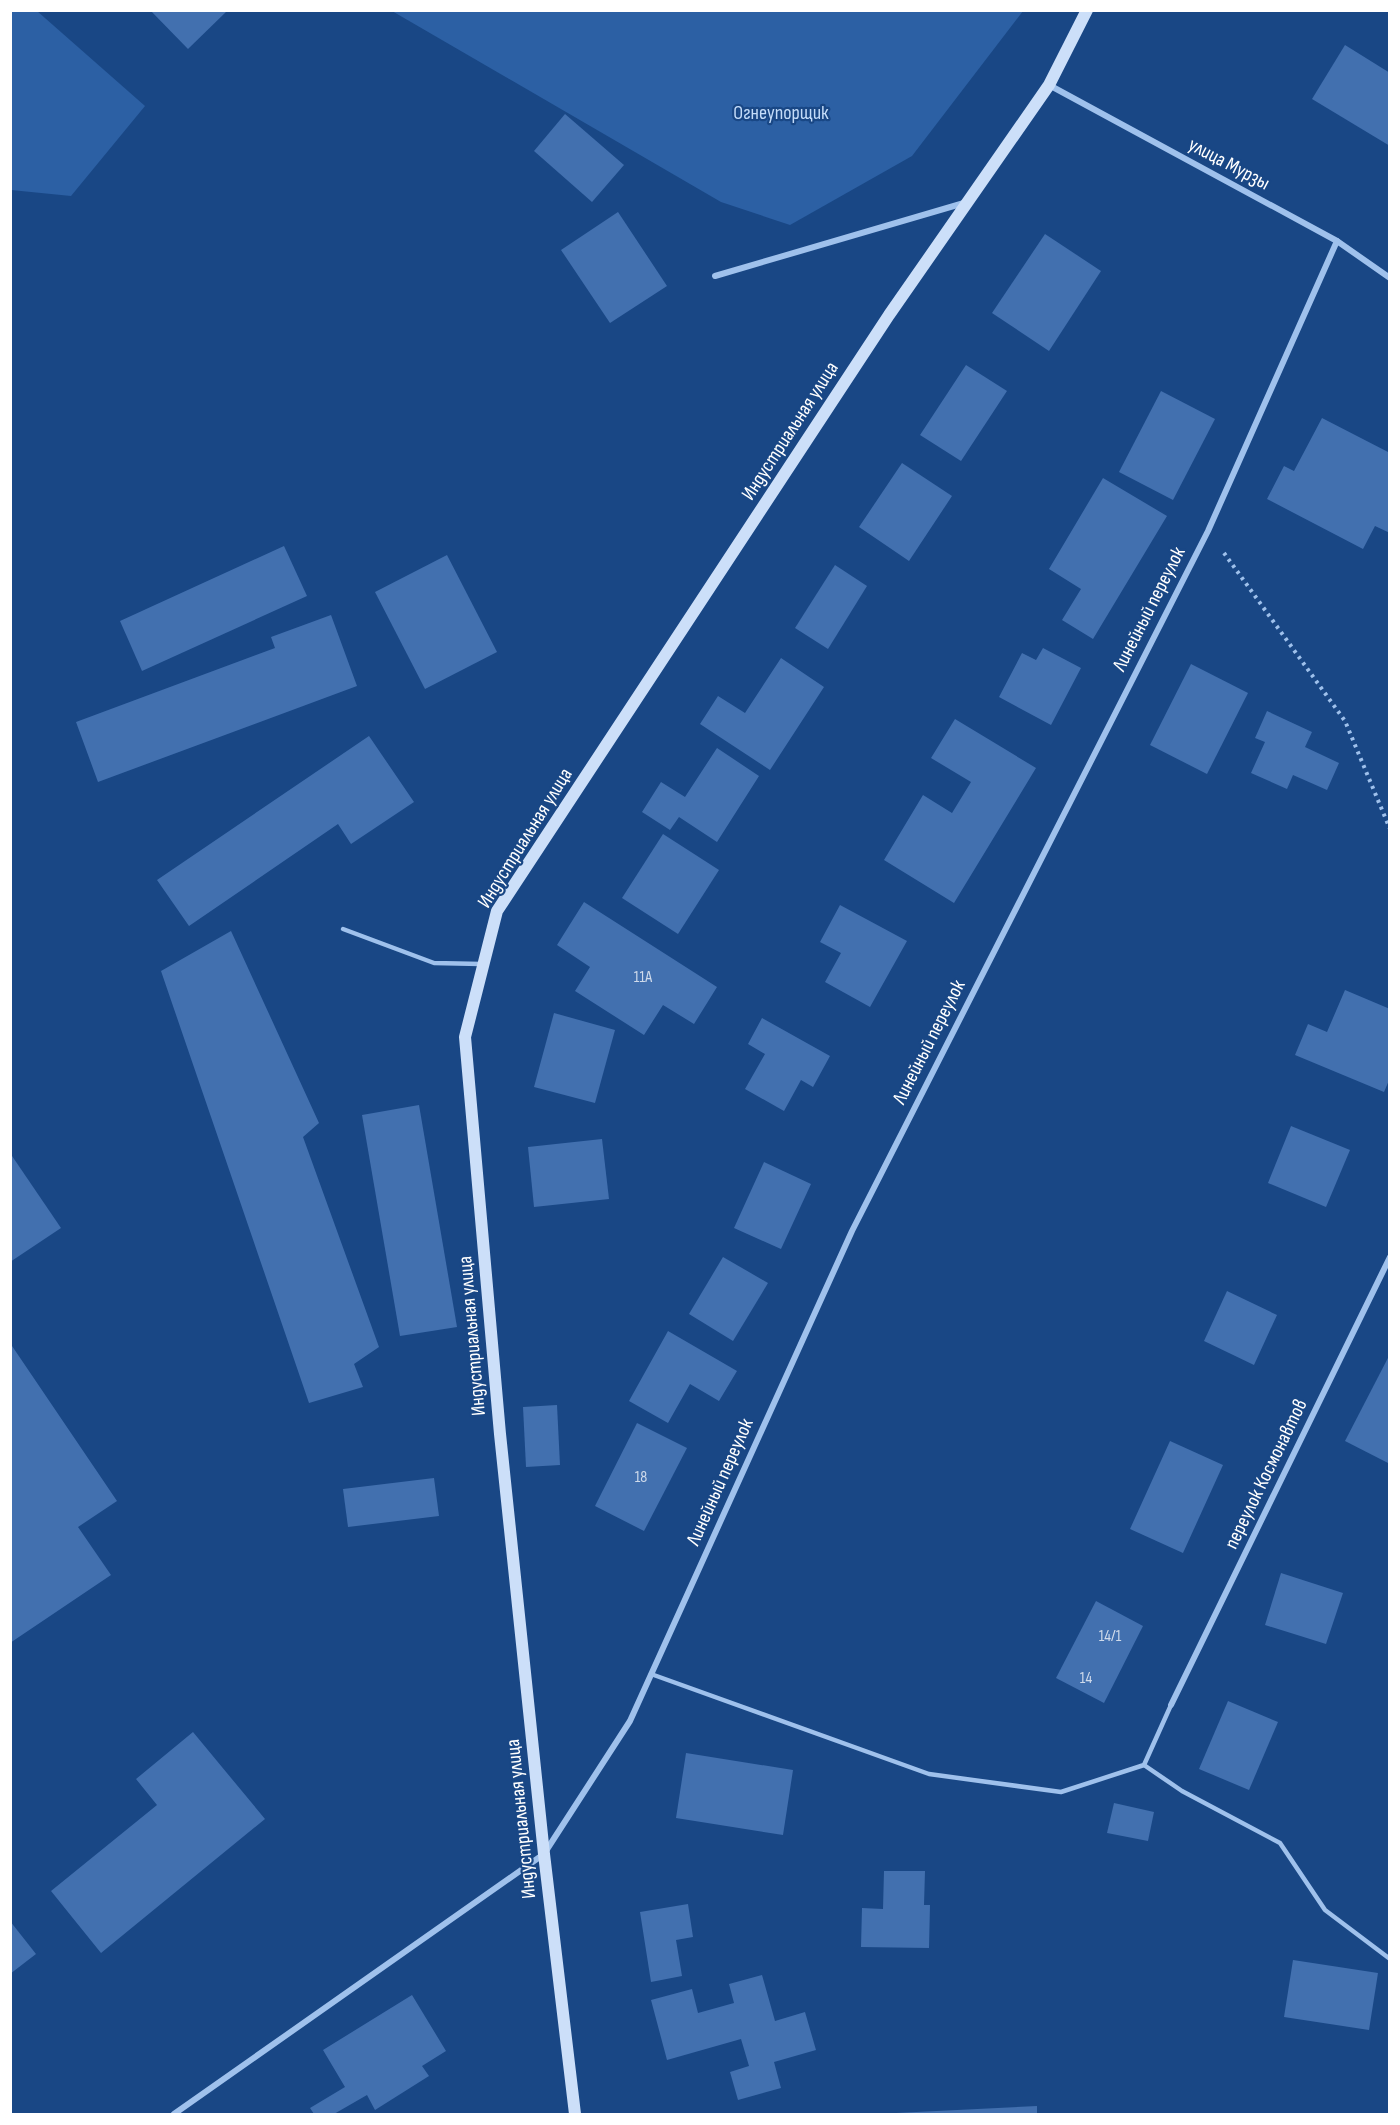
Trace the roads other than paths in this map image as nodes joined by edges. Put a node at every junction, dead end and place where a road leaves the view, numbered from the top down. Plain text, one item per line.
1 (1087, 10) edge
2 (1049, 85) junction
3 (968, 202) junction
4 (1337, 241) junction
5 (715, 276) dead end
6 (1389, 278) edge
7 (343, 929) dead end
8 (484, 964) junction
9 (1389, 1257) edge
10 (651, 1674) junction
11 (1171, 1705) joint
12 (1144, 1765) junction
13 (544, 1854) junction
14 (1389, 1959) edge
15 (174, 2115) edge
16 (575, 2115) edge

1 - 2 street, Индустриальная улица
2 - 3 street, Индустриальная улица
2 - 4 street, улица Мурзы
3 - 5 street
3 - 8 street, Индустриальная улица
4 - 6 street, улица Мурзы
4 - 10 street, Линейный переулок
7 - 8 lane
8 - 13 street, Индустриальная улица
9 - 11 street, переулок Космонавтов
10 - 12 lane
10 - 13 street, Линейный переулок
11 - 12 lane
12 - 14 lane
13 - 15 street
13 - 16 street, Индустриальная улица

